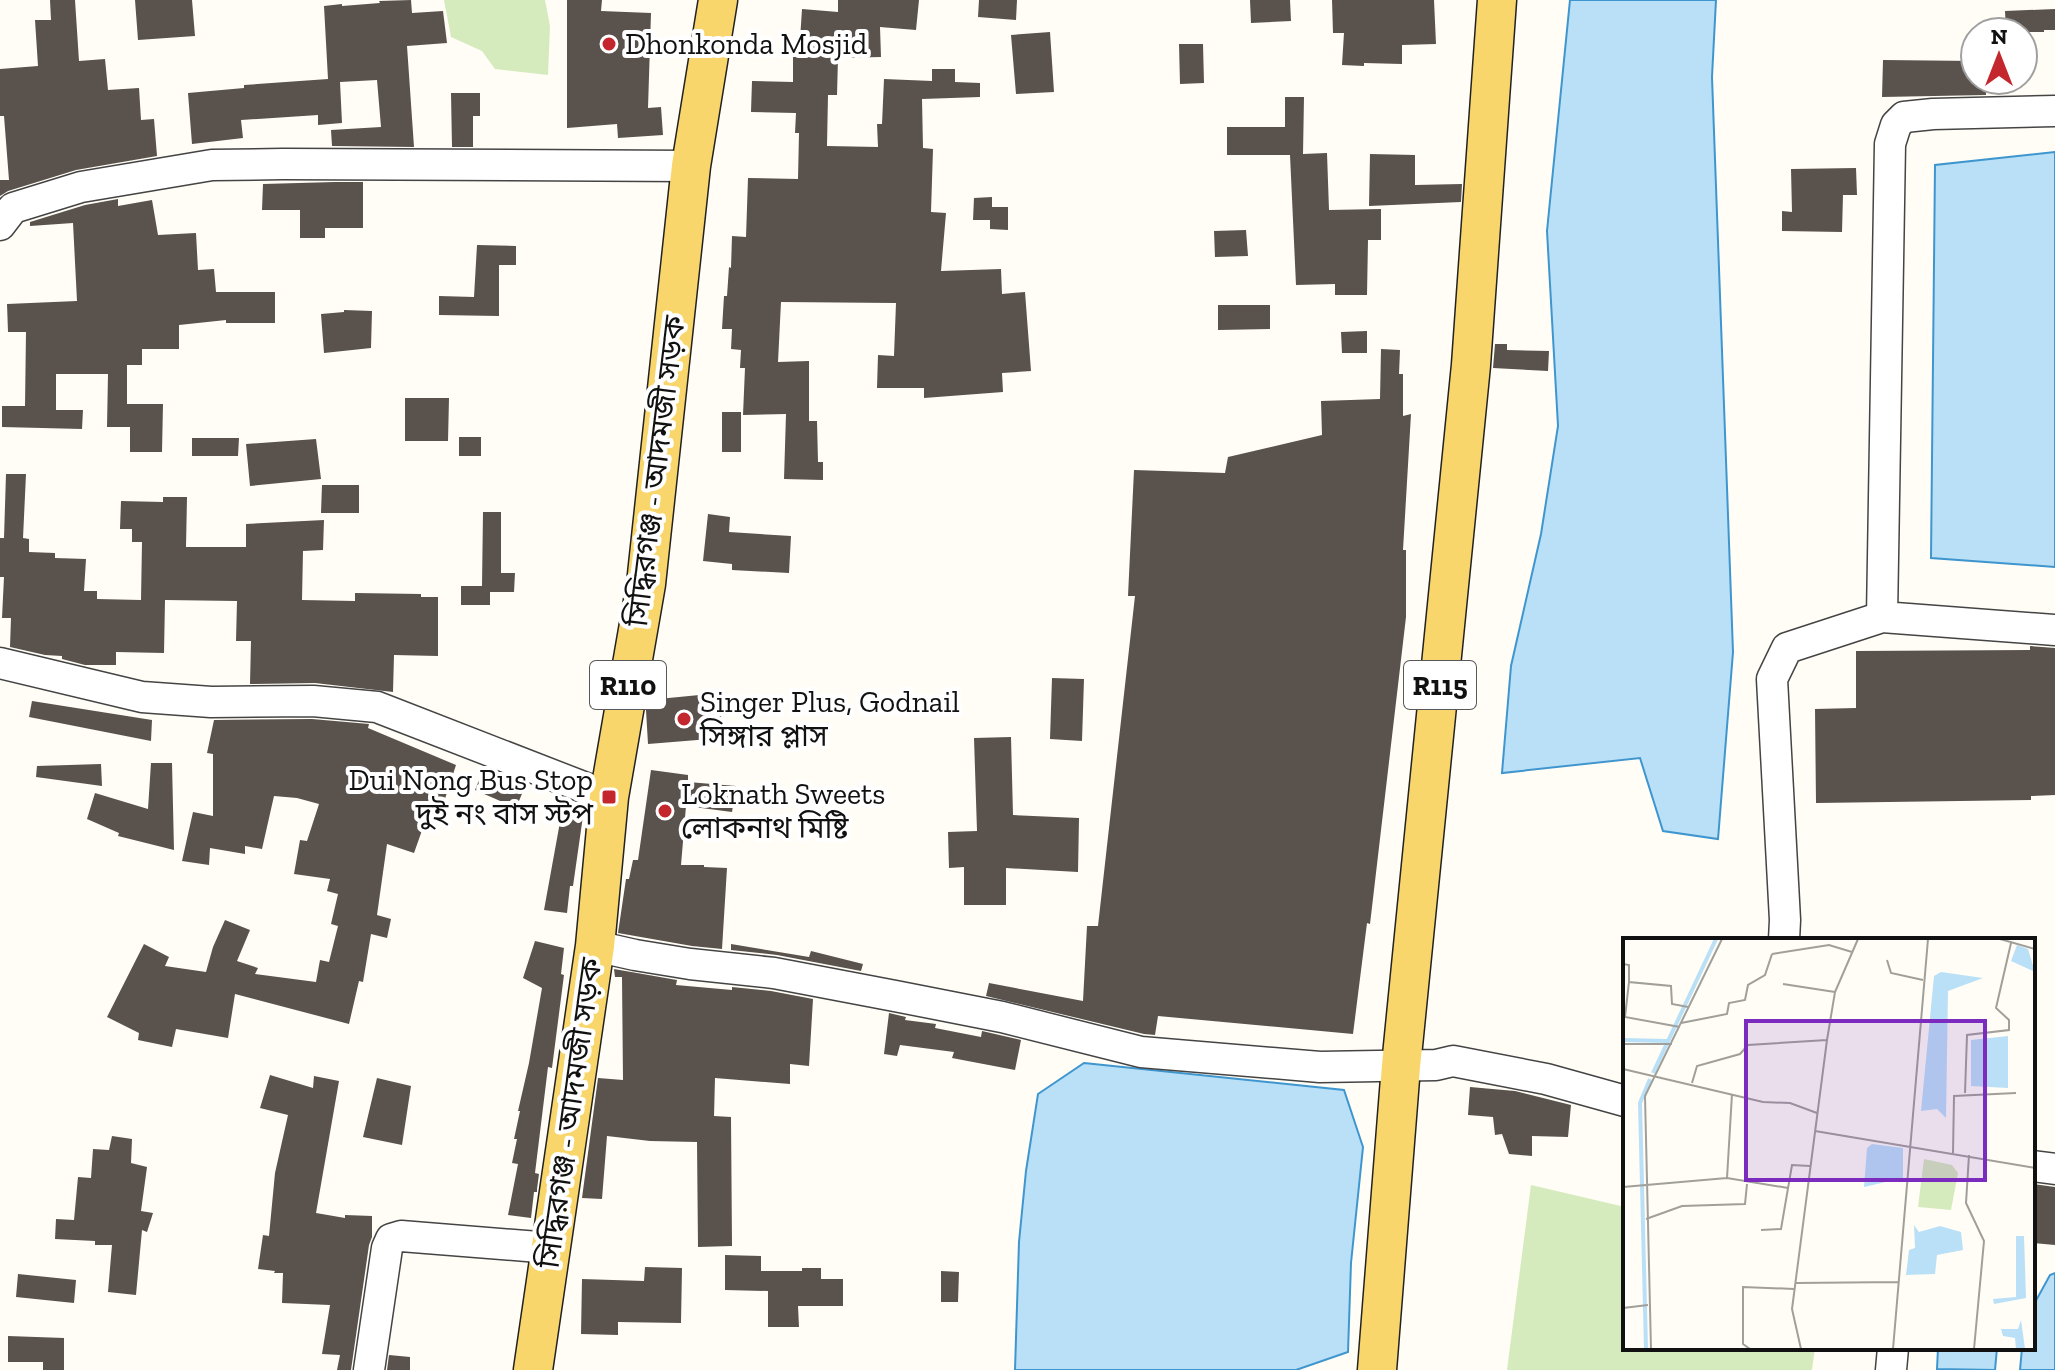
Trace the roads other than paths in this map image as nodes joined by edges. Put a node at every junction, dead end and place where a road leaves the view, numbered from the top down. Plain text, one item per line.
1 (718, 0) edge
2 (1497, 0) edge
3 (2055, 111) edge
4 (691, 166) junction
5 (0, 225) edge
6 (1882, 617) junction
7 (2055, 630) edge
8 (0, 663) edge
9 (609, 797) junction
10 (1784, 938) edge
11 (595, 946) junction
12 (1401, 1066) junction
13 (1623, 1100) edge
14 (2035, 1166) edge
15 (2055, 1169) edge
16 (551, 1248) junction
17 (1893, 1350) edge
18 (369, 1370) edge
19 (533, 1370) edge
20 (1377, 1370) edge
21 (1891, 1370) edge

1 - 4 main road, সিদ্ধিরগঞ্জ - আদমজী সড়ক / R110
2 - 12 main road, R115
3 - 6 street
4 - 5 street
4 - 9 main road, সিদ্ধিরগঞ্জ - আদমজী সড়ক / R110
6 - 7 street
6 - 10 street
8 - 9 street
9 - 11 main road, সিদ্ধিরগঞ্জ - আদমজী সড়ক / R110
11 - 12 street
11 - 16 main road, সিদ্ধিরগঞ্জ - আদমজী সড়ক / R110
12 - 13 street
12 - 20 main road, R115
14 - 15 street
16 - 18 street
16 - 19 main road, সিদ্ধিরগঞ্জ - আদমজী সড়ক / R110
17 - 21 street

